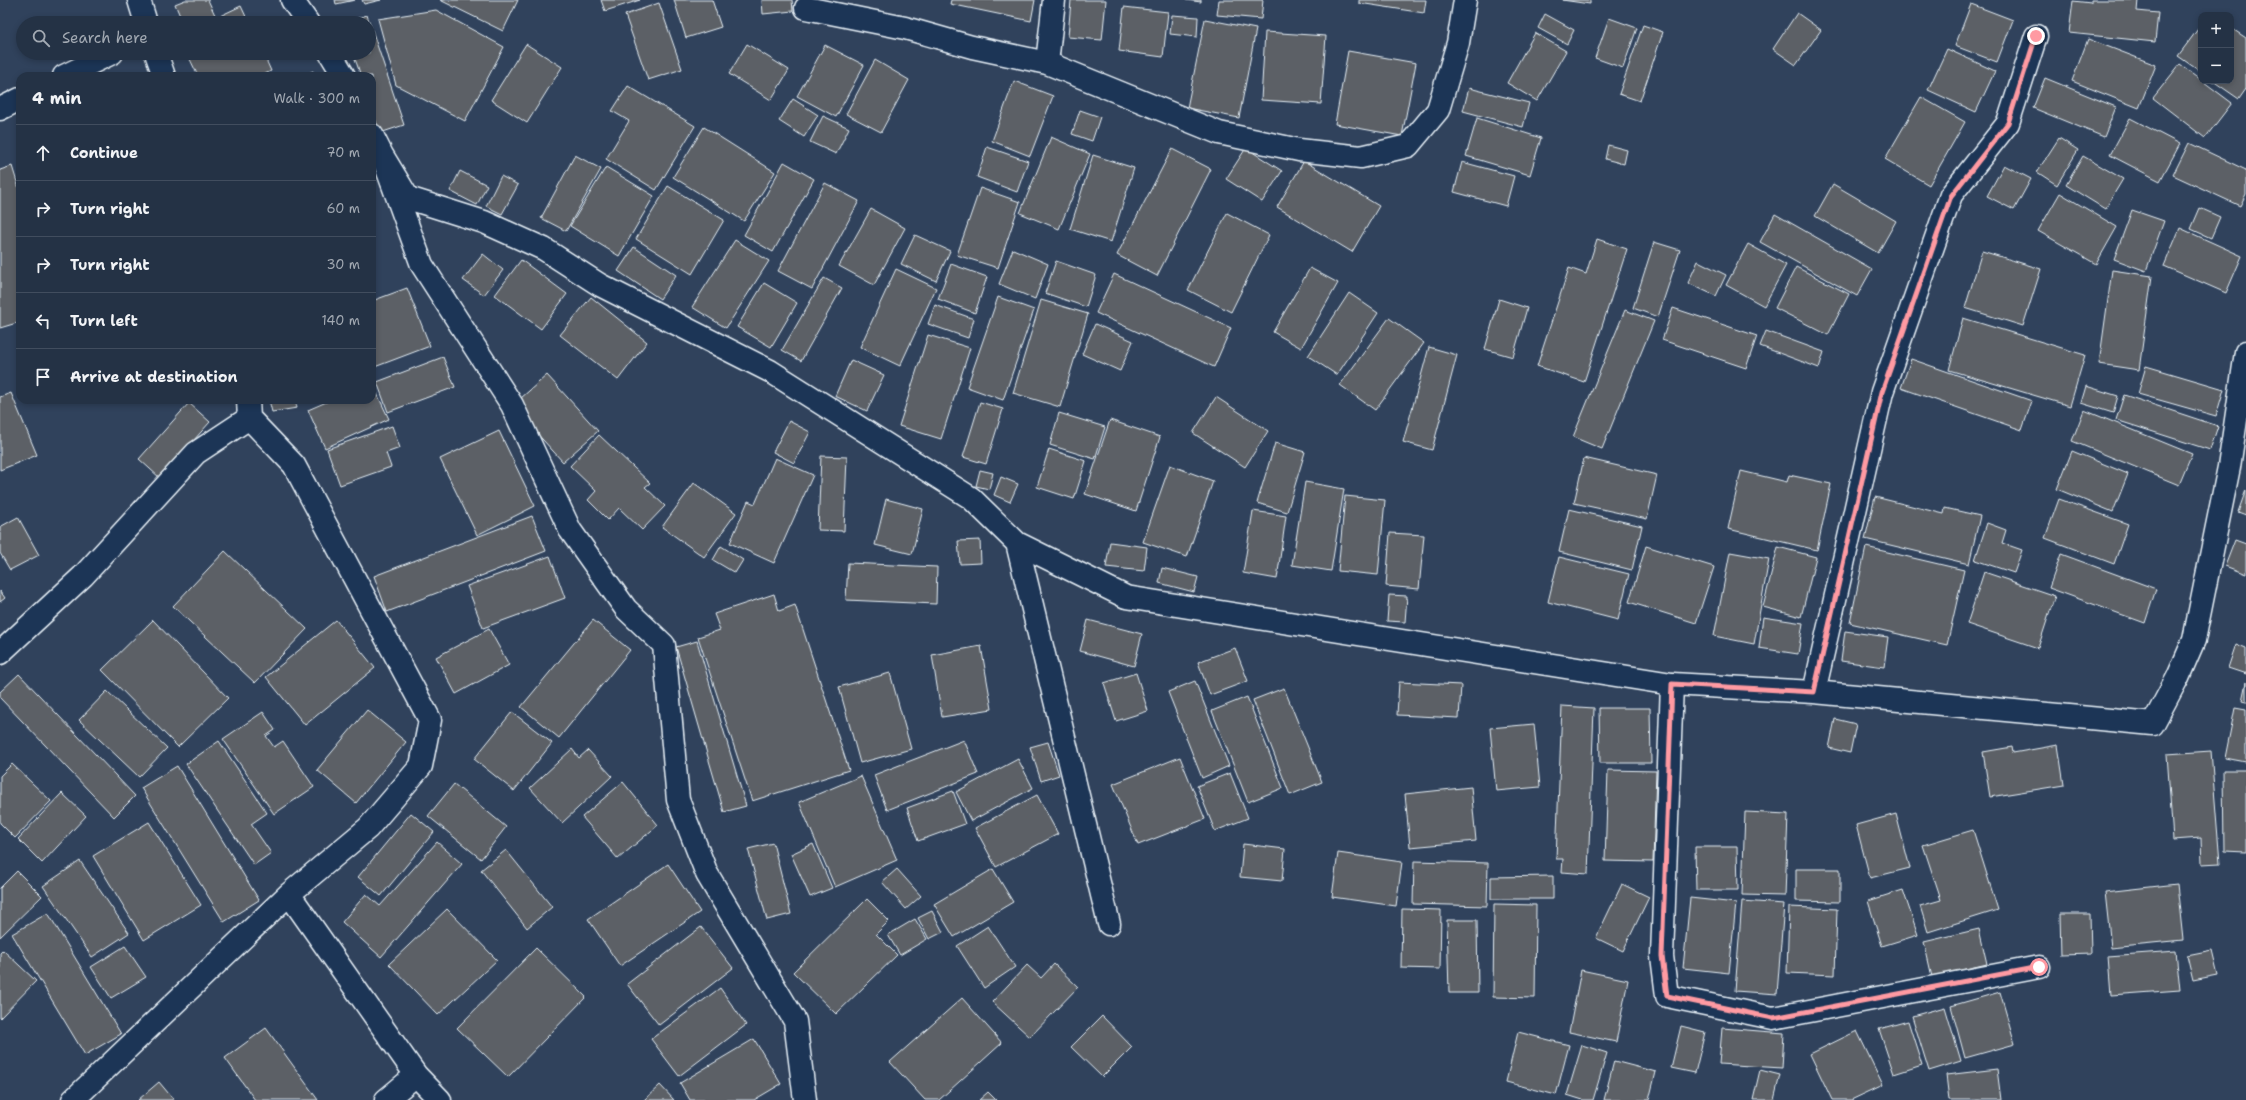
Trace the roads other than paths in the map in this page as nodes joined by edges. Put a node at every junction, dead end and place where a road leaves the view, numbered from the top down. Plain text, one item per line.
1 (139, 0) edge
2 (292, 0) edge
3 (1054, 0) edge
4 (1465, 0) edge
5 (806, 8) dead end
6 (144, 16) edge
7 (303, 16) edge
8 (2036, 36) dead end
9 (97, 60) edge
10 (158, 60) edge
11 (334, 60) edge
12 (1047, 63) junction
13 (72, 72) edge
14 (163, 72) edge
15 (342, 72) edge
16 (16, 101) edge
17 (0, 109) edge
18 (376, 143) edge
19 (382, 155) junction
20 (2246, 352) edge
21 (249, 409) edge
22 (1017, 543) junction
23 (0, 653) edge
24 (1672, 684) junction
25 (1814, 692) junction
26 (289, 894) junction
27 (1109, 924) dead end
28 (2039, 967) dead end
29 (416, 1074) junction
30 (73, 1100) edge
31 (386, 1100) edge
32 (440, 1100) edge
33 (805, 1100) edge

1 - 6 street
2 - 7 street
3 - 12 street
4 - 12 street
5 - 12 street
8 - 25 street
9 - 13 street
10 - 14 street
11 - 15 street
16 - 17 street
18 - 19 street
19 - 22 street
19 - 33 street
20 - 25 street
21 - 23 street
21 - 26 street
22 - 24 street
22 - 27 street
24 - 25 street
24 - 28 street
26 - 29 street
26 - 30 street
29 - 31 street
29 - 32 street

